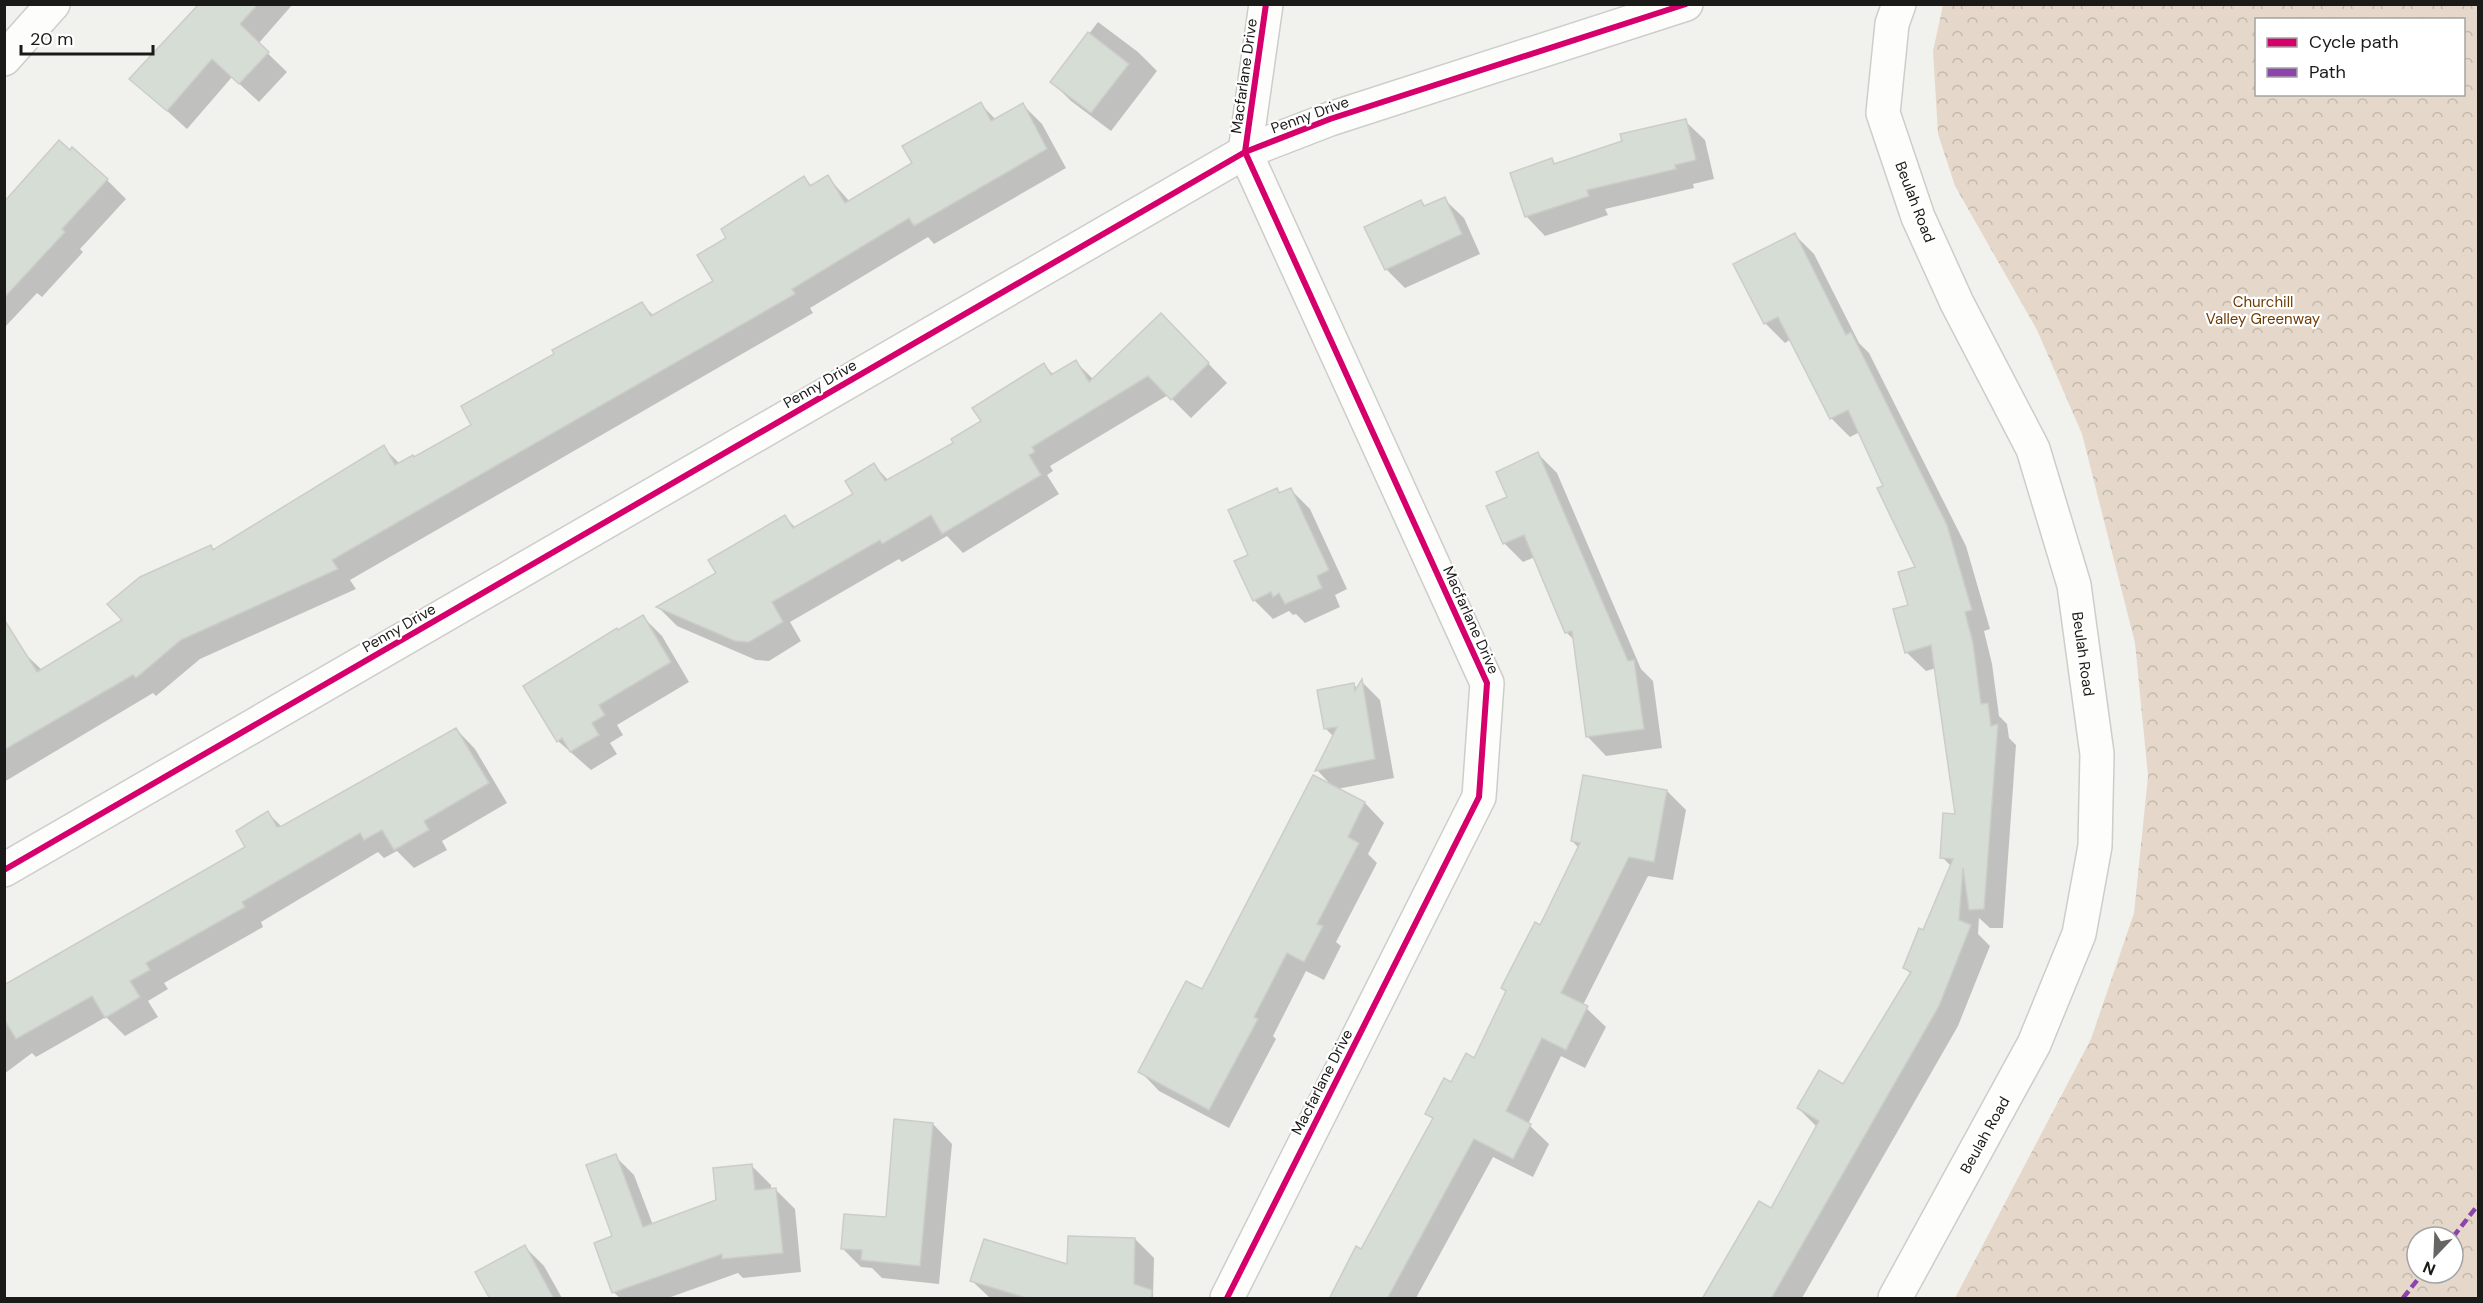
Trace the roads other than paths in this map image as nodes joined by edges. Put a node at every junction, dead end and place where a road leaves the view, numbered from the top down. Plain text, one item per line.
1 (53, 4) edge
2 (1266, 4) edge
3 (1686, 4) edge
4 (1899, 4) edge
5 (4, 59) edge
6 (1245, 152) junction
7 (4, 870) edge
8 (1227, 1299) edge
9 (1895, 1299) edge

1 - 5 street
2 - 6 street, Macfarlane Drive
3 - 6 street, Penny Drive
4 - 9 street, Beulah Road
6 - 7 street, Penny Drive
6 - 8 street, Macfarlane Drive

